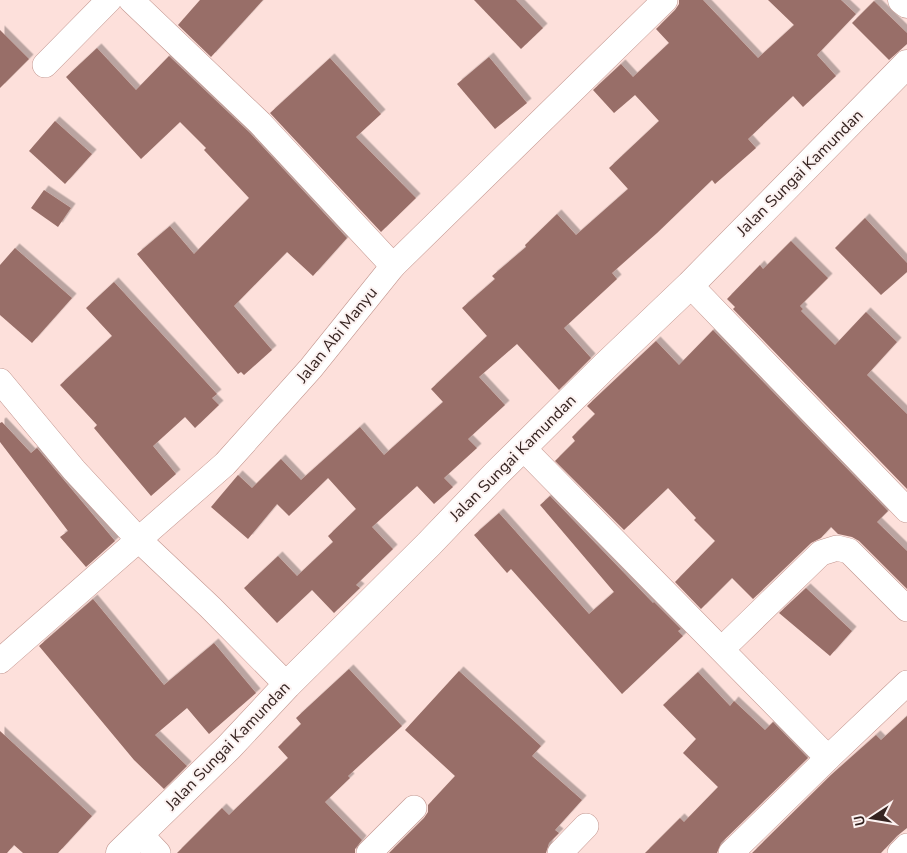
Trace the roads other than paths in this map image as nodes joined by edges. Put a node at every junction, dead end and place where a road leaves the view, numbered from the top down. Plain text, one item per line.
1 (109, 0) edge
2 (131, 0) edge
3 (665, 0) edge
4 (902, 0) edge
5 (907, 4) edge
6 (907, 64) edge
7 (45, 65) dead end
8 (393, 266) junction
9 (690, 285) junction
10 (0, 381) edge
11 (523, 448) junction
12 (907, 510) edge
13 (138, 540) junction
14 (907, 609) edge
15 (722, 649) junction
16 (0, 661) edge
17 (907, 683) edge
18 (287, 685) junction
19 (828, 758) junction
20 (414, 808) dead end
21 (586, 826) dead end
22 (140, 834) junction
23 (907, 846) edge
24 (120, 853) edge
25 (158, 853) edge
26 (369, 853) edge
27 (560, 853) edge
28 (732, 853) edge
29 (900, 853) edge

1 - 7 street
2 - 8 street
3 - 8 street, Jalan Abi Manyu
4 - 5 main road
6 - 9 main road, Jalan Sungai Kamundan
8 - 13 street, Jalan Abi Manyu
9 - 11 main road, Jalan Sungai Kamundan
9 - 12 street
10 - 13 street
11 - 15 street
11 - 18 main road, Jalan Sungai Kamundan
13 - 16 street, Jalan Abi Manyu
13 - 18 street
14 - 15 street
15 - 19 street
17 - 19 street
18 - 22 main road, Jalan Sungai Kamundan
19 - 28 street
20 - 26 street
21 - 27 street
22 - 24 main road, Jalan Sungai Kamundan
22 - 25 street
23 - 29 street

